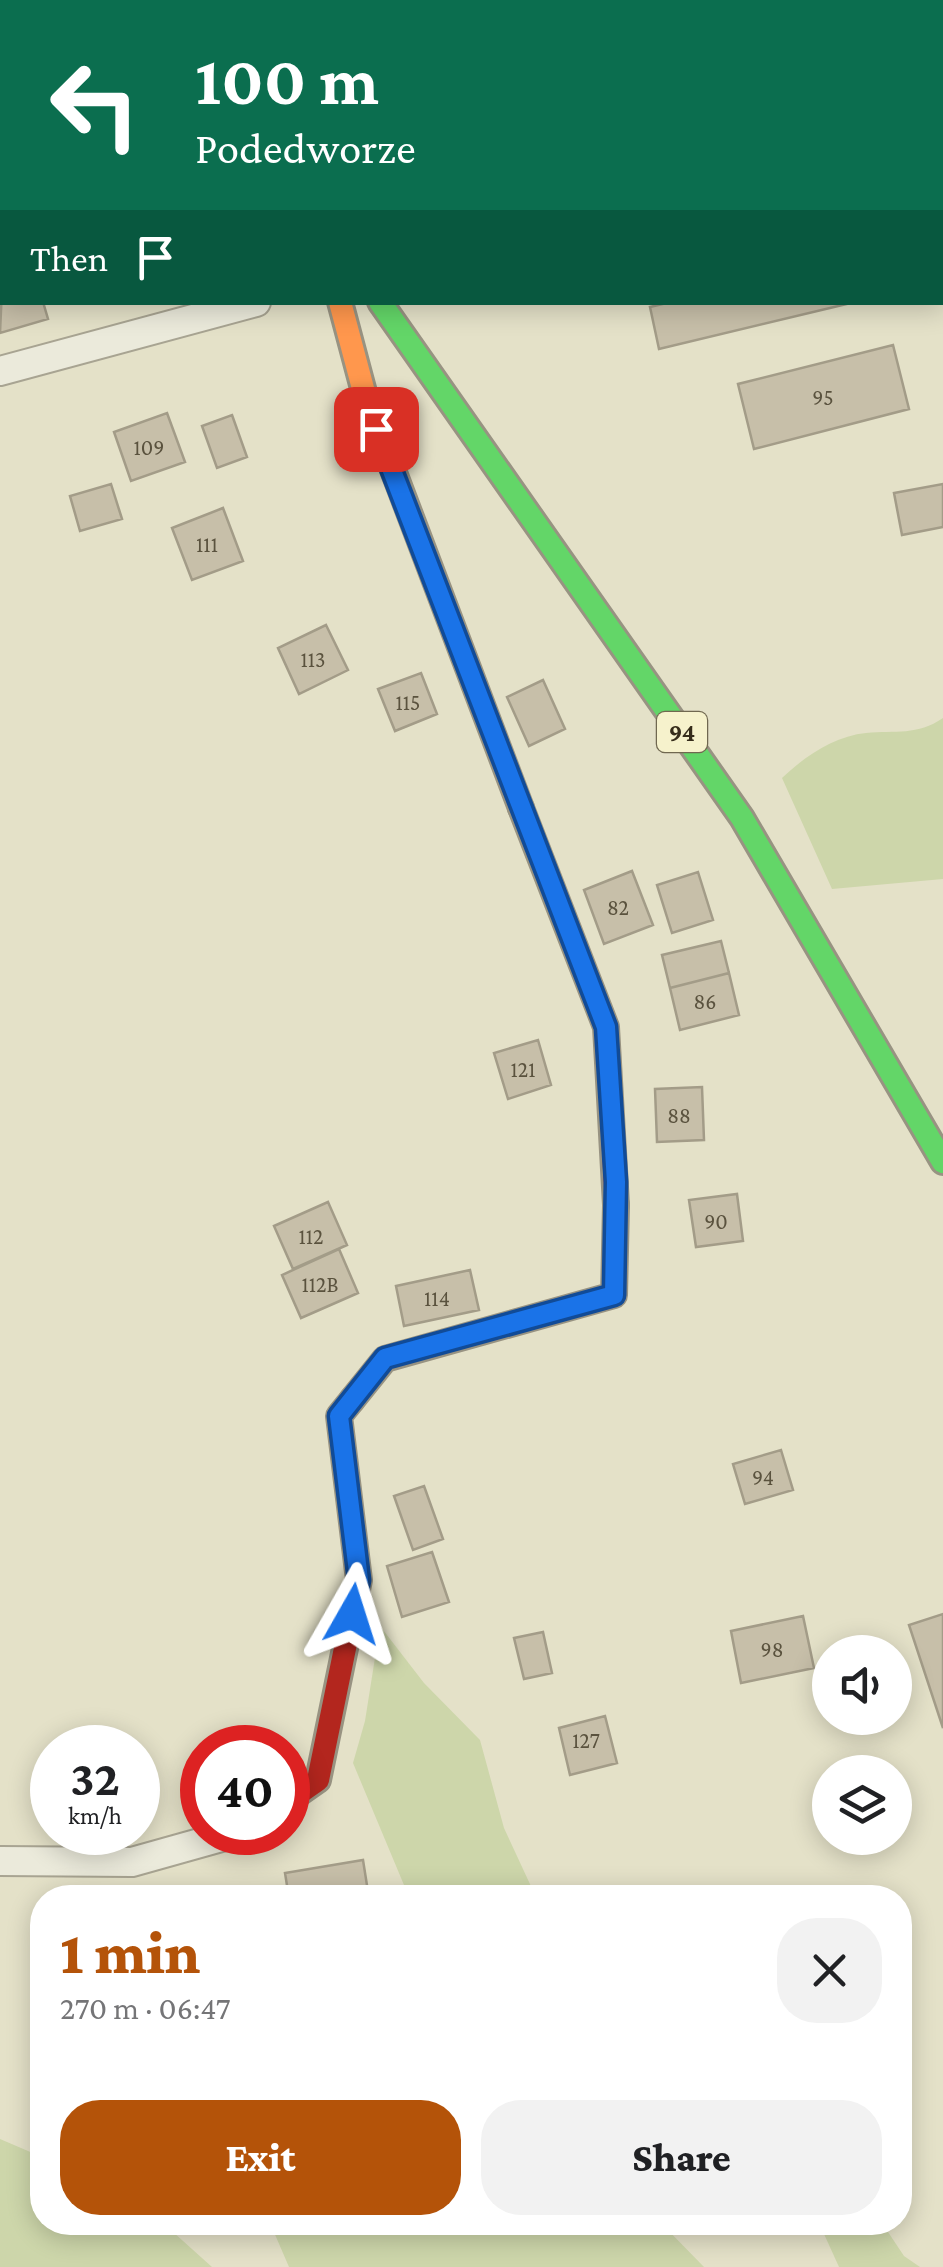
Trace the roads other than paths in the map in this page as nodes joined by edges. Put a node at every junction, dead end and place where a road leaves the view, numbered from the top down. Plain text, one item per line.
1 (245, 305) edge
2 (341, 305) edge
3 (382, 305) edge
4 (0, 371) edge
5 (919, 1122) junction
6 (943, 1162) edge
7 (943, 1176) edge
8 (310, 1786) edge
9 (180, 1849) edge
10 (0, 1861) edge

1 - 4 street
2 - 8 street
3 - 5 street, 94
5 - 6 street, 94
5 - 7 street, 94
9 - 10 street

